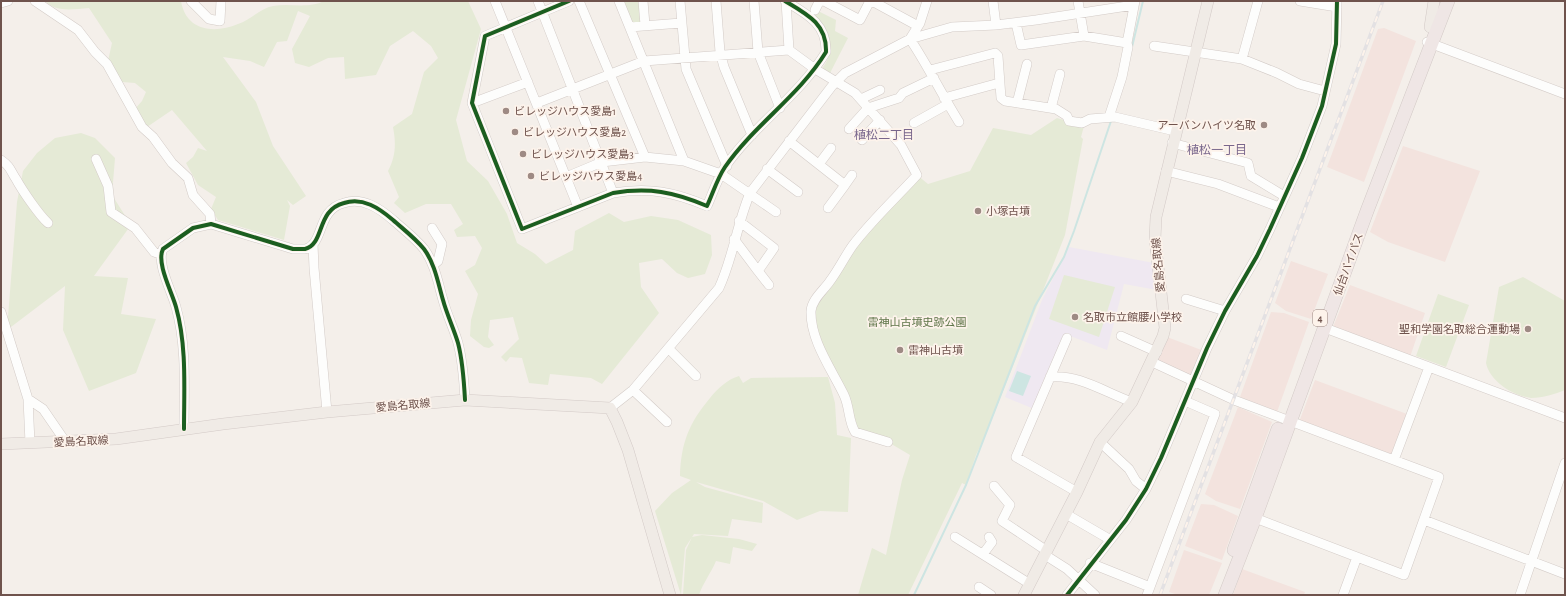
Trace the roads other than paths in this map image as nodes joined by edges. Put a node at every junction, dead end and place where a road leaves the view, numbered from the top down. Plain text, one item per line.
1 (8, 1) edge
2 (35, 1) edge
3 (191, 1) edge
4 (221, 1) edge
5 (495, 1) edge
6 (538, 1) edge
7 (569, 1) edge
8 (579, 1) edge
9 (619, 1) edge
10 (643, 1) edge
11 (680, 1) edge
12 (716, 1) edge
13 (754, 1) edge
14 (785, 1) edge
15 (871, 1) edge
16 (927, 1) edge
17 (993, 1) edge
18 (1078, 1) edge
19 (1208, 1) edge
20 (1258, 1) edge
21 (1300, 1) edge
22 (1434, 1) edge
23 (1440, 1) edge
24 (1448, 1) edge
25 (1, 3) edge
26 (819, 3) edge
27 (1135, 3) edge
28 (1337, 4) edge
29 (542, 12) junction
30 (1080, 12) junction
31 (1016, 22) junction
32 (681, 23) junction
33 (645, 25) junction
34 (996, 25) junction
35 (918, 26) junction
36 (1430, 27) junction
37 (506, 28) junction
38 (630, 28) junction
39 (1084, 36) junction
40 (910, 39) junction
41 (1126, 43) junction
42 (1429, 43) junction
43 (1154, 46) dead end
44 (789, 50) junction
45 (758, 52) junction
46 (1196, 53) junction
47 (721, 55) junction
48 (685, 57) junction
49 (1242, 59) junction
50 (644, 61) junction
51 (1027, 64) dead end
52 (814, 69) junction
53 (611, 74) junction
54 (932, 74) junction
55 (1060, 74) dead end
56 (528, 82) junction
57 (835, 82) junction
58 (999, 82) junction
59 (572, 88) junction
60 (880, 90) dead end
61 (1325, 91) junction
62 (1565, 94) edge
63 (861, 99) junction
64 (946, 101) junction
65 (1017, 102) junction
66 (472, 103) junction
67 (537, 103) junction
68 (780, 108) junction
69 (868, 108) junction
70 (1051, 108) junction
71 (1112, 117) junction
72 (880, 120) junction
73 (959, 122) dead end
74 (914, 123) dead end
75 (849, 129) dead end
76 (1175, 131) junction
77 (752, 135) junction
78 (862, 140) dead end
79 (789, 141) junction
80 (1172, 143) junction
81 (831, 148) dead end
82 (645, 157) junction
83 (96, 159) dead end
84 (1, 160) edge
85 (684, 161) junction
86 (602, 162) junction
87 (818, 164) junction
88 (726, 166) junction
89 (767, 169) junction
90 (1166, 171) junction
91 (721, 174) junction
92 (852, 175) dead end
93 (566, 177) junction
94 (844, 185) junction
95 (798, 192) dead end
96 (613, 193) junction
97 (750, 193) junction
98 (1284, 196) junction
99 (578, 207) junction
100 (1280, 207) junction
101 (828, 208) dead end
102 (776, 212) dead end
103 (739, 221) junction
104 (48, 223) dead end
105 (211, 224) junction
106 (432, 228) dead end
107 (734, 239) junction
108 (313, 244) junction
109 (160, 254) junction
110 (433, 265) junction
111 (758, 271) junction
112 (769, 285) dead end
113 (1186, 299) dead end
114 (1225, 311) junction
115 (1, 312) edge
116 (1324, 328) junction
117 (1120, 336) dead end
118 (1067, 338) dead end
119 (669, 349) junction
120 (1154, 358) junction
121 (1429, 367) junction
122 (696, 376) dead end
123 (1050, 377) junction
124 (1193, 381) junction
125 (633, 390) junction
126 (28, 399) junction
127 (465, 400) junction
128 (1185, 401) junction
129 (1132, 402) junction
130 (610, 408) junction
131 (327, 412) junction
132 (1565, 418) edge
133 (1286, 420) junction
134 (667, 422) dead end
135 (184, 429) junction
136 (65, 441) junction
137 (888, 442) dead end
138 (1100, 442) junction
139 (30, 443) junction
140 (1, 444) edge
141 (1394, 460) junction
142 (1565, 463) edge
143 (994, 486) dead end
144 (1146, 489) junction
145 (1077, 492) junction
146 (1066, 514) junction
147 (1255, 518) junction
148 (1424, 520) junction
149 (955, 537) dead end
150 (989, 537) dead end
151 (1109, 539) junction
152 (1046, 553) junction
153 (983, 554) junction
154 (1357, 557) junction
155 (1532, 562) junction
156 (1090, 563) junction
157 (1565, 574) edge
158 (1079, 579) junction
159 (1030, 584) junction
160 (979, 587) dead end
161 (1148, 591) edge
162 (670, 595) edge
163 (991, 595) edge
164 (1024, 595) edge
165 (1067, 595) edge
166 (1095, 595) edge
167 (1217, 595) edge
168 (1225, 595) edge
169 (1343, 595) edge
170 (1520, 595) edge

1 - 25 street
2 - 105 street
3 - 4 street
5 - 37 street
6 - 29 street
7 - 29 street
8 - 53 street
9 - 38 street
10 - 33 street
11 - 32 street
12 - 47 street
13 - 45 street
14 - 44 street
14 - 52 street
15 - 26 street
15 - 35 street
16 - 35 street
17 - 34 street
18 - 30 street
19 - 46 main road, 愛島名取線
20 - 49 street
21 - 28 street
22 - 36 main road
23 - 36 highway, 仙台バイパス / 4
24 - 42 highway, 仙台バイパス / 4
27 - 30 street
27 - 41 street
28 - 61 street
29 - 37 street
29 - 59 street
30 - 31 street
30 - 39 street
31 - 34 street
31 - 39 street
32 - 33 street
32 - 48 street
33 - 38 street
34 - 40 street
35 - 40 street
36 - 42 highway, 仙台バイパス / 4
37 - 56 street
37 - 66 street
38 - 50 street
39 - 41 street
40 - 54 street
40 - 57 street
41 - 71 street
42 - 62 street
42 - 116 highway, 仙台バイパス / 4
42 - 133 highway, 仙台バイパス / 4
43 - 46 street
44 - 45 street
44 - 52 street
45 - 47 street
45 - 68 street
46 - 49 street
46 - 76 main road, 愛島名取線
47 - 48 street
47 - 77 street
48 - 50 street
48 - 88 street
49 - 61 street
50 - 53 street
50 - 85 street
51 - 65 street
52 - 57 street
52 - 68 street
53 - 59 street
53 - 82 street
54 - 58 street
54 - 64 street
54 - 69 street
55 - 70 street
56 - 66 street
56 - 67 street
57 - 63 street
57 - 79 street
58 - 64 street
58 - 65 street
59 - 67 street
59 - 86 street
60 - 63 street
61 - 98 street
63 - 69 street
64 - 73 street
64 - 74 street
65 - 70 street
66 - 99 street
67 - 93 street
68 - 77 street
69 - 72 street
69 - 75 street
70 - 71 street
71 - 76 street
72 - 78 street
72 - 137 street
76 - 80 main road, 愛島名取線
77 - 88 street
79 - 87 street
79 - 89 street
80 - 90 main road, 愛島名取線
80 - 98 street
81 - 87 street
82 - 85 street
82 - 86 street
83 - 109 street
84 - 104 street
85 - 91 street
86 - 93 street
86 - 96 street
87 - 94 street
88 - 91 street
89 - 95 street
89 - 97 street
90 - 100 street
90 - 120 main road, 愛島名取線
91 - 96 street
91 - 97 street
92 - 94 street
93 - 99 street
94 - 101 street
96 - 99 street
97 - 102 street
97 - 103 street
98 - 100 street
100 - 114 street
103 - 107 street
103 - 111 street
105 - 108 street
105 - 109 street
106 - 110 street
107 - 111 street
107 - 119 street
108 - 110 street
108 - 131 street
109 - 135 street
110 - 127 street
111 - 112 street
113 - 114 street
114 - 124 street
115 - 126 street
116 - 121 street
116 - 133 highway, 仙台バイパス / 4
117 - 120 street
118 - 123 street
119 - 122 street
119 - 125 street
120 - 124 street
120 - 129 main road, 愛島名取線
121 - 132 street
121 - 141 street
123 - 129 street
123 - 145 street
124 - 128 street
124 - 133 street
125 - 130 street
125 - 134 street
126 - 136 street
126 - 139 street
127 - 130 main road, 愛島名取線
127 - 131 main road, 愛島名取線
128 - 144 street
128 - 161 street
129 - 138 main road, 愛島名取線
130 - 162 main road
131 - 135 main road, 愛島名取線
133 - 141 street
133 - 147 highway, 仙台バイパス / 4
133 - 167 highway, 仙台バイパス / 4
135 - 136 main road, 愛島名取線
136 - 139 main road, 愛島名取線
138 - 144 street
138 - 145 main road, 愛島名取線
139 - 140 main road, 愛島名取線
141 - 148 street
142 - 155 street
143 - 152 street
144 - 151 street
145 - 146 main road, 愛島名取線
146 - 151 street
146 - 152 main road, 愛島名取線
147 - 154 street
147 - 168 highway, 仙台バイパス / 4
148 - 154 street
148 - 155 street
149 - 153 street
150 - 153 street
151 - 156 street
152 - 158 street
152 - 159 main road, 愛島名取線
153 - 159 street
154 - 169 street
155 - 157 street
155 - 170 street
156 - 158 street
156 - 161 street
158 - 165 street
158 - 166 street
159 - 164 main road, 愛島名取線
160 - 163 street

